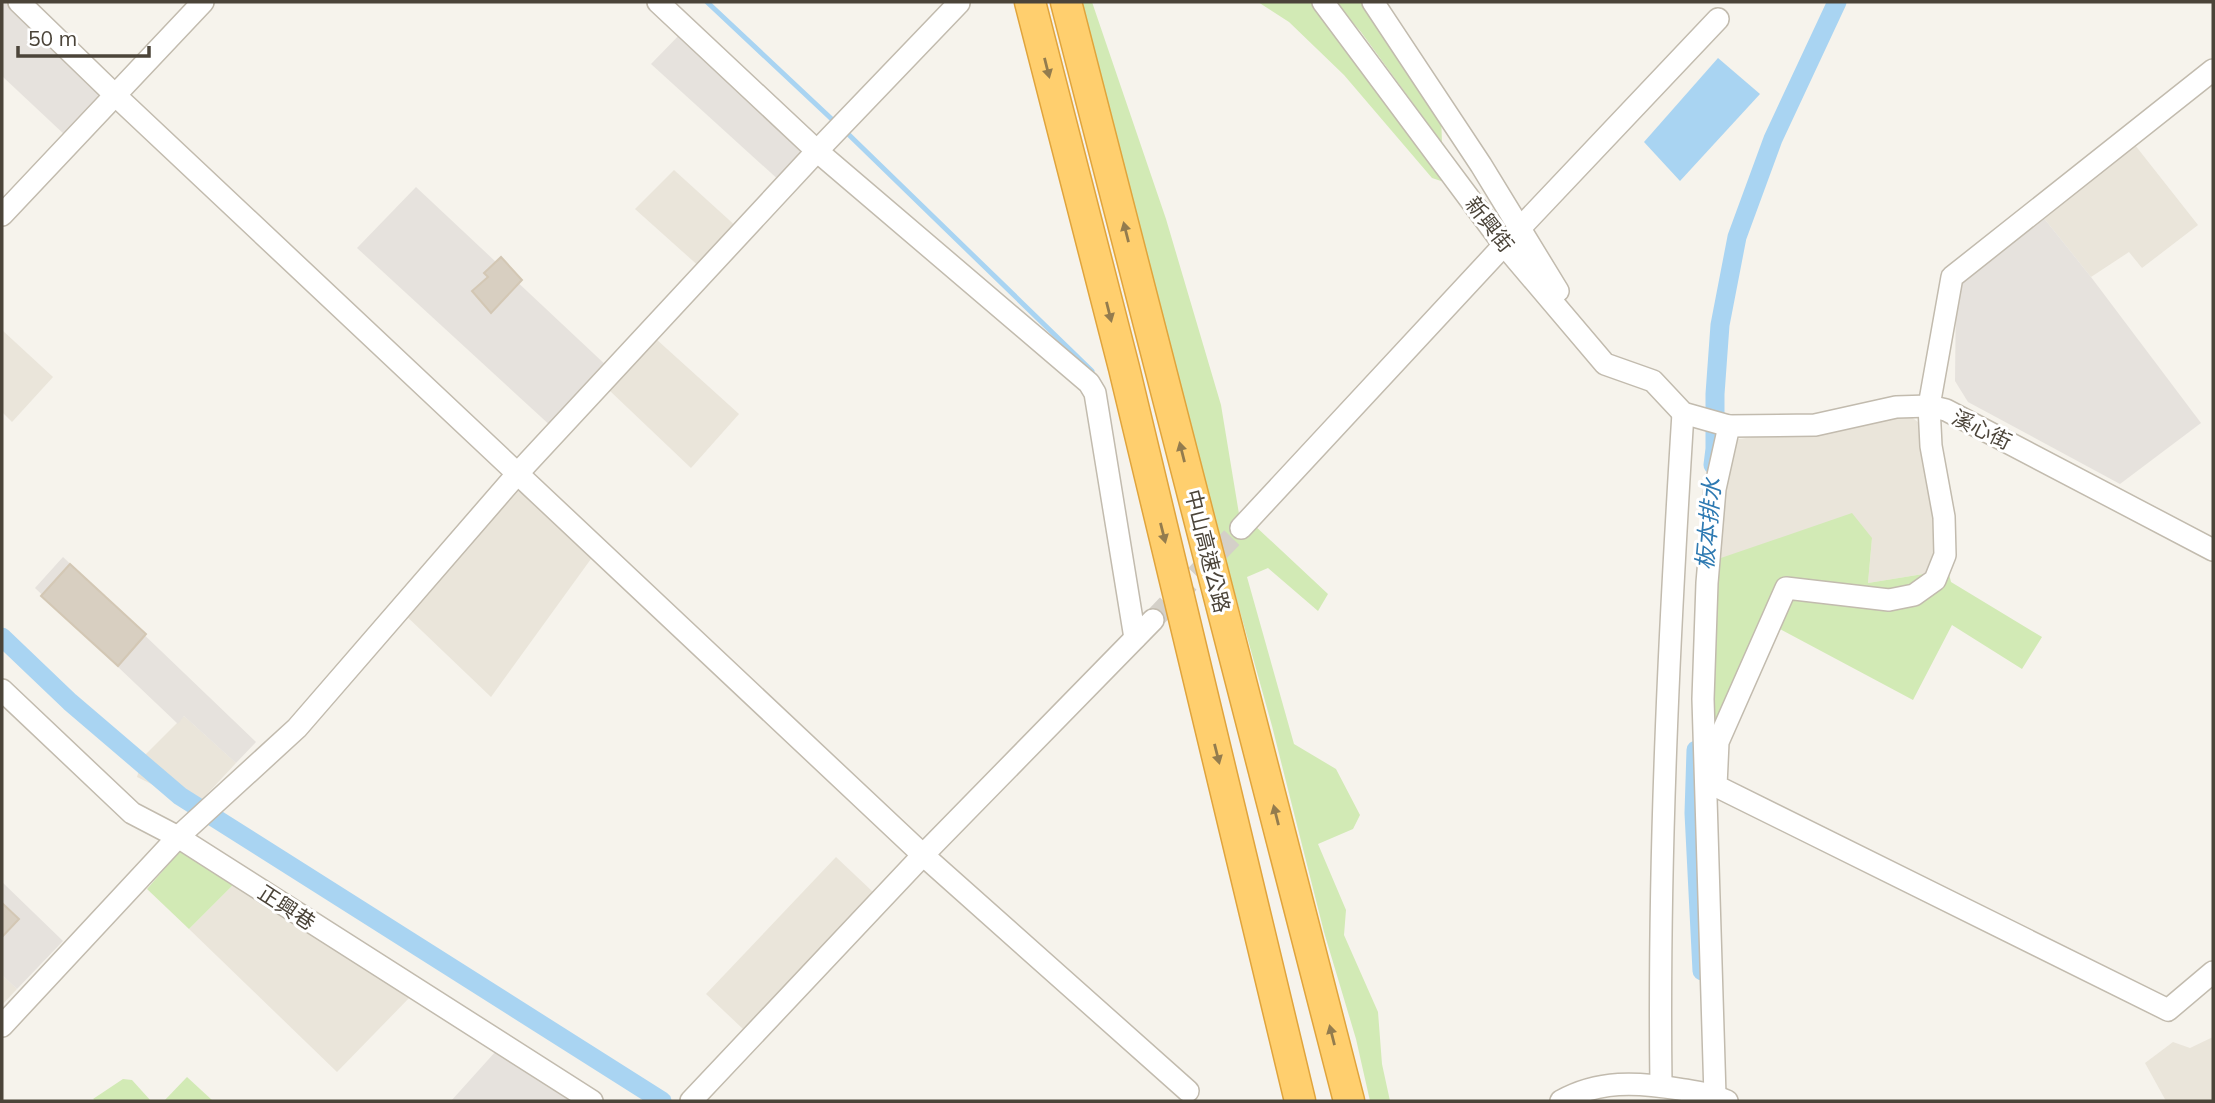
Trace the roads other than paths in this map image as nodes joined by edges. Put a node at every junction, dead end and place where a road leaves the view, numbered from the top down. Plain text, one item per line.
1 (19, 2) edge
2 (203, 2) edge
3 (658, 2) edge
4 (1030, 2) edge
5 (1066, 2) edge
6 (1323, 2) edge
7 (1373, 2) edge
8 (959, 3) edge
9 (1718, 19) dead end
10 (2213, 70) edge
11 (115, 95) junction
12 (817, 151) junction
13 (2, 215) edge
14 (1512, 237) junction
15 (1929, 406) junction
16 (1684, 413) junction
17 (1728, 425) junction
18 (518, 473) junction
19 (1241, 528) tunnel mouth
20 (2213, 550) edge
21 (1153, 620) tunnel mouth
22 (1135, 638) junction
23 (2, 690) edge
24 (1712, 739) junction
25 (178, 837) junction
26 (923, 855) junction
27 (2213, 972) edge
28 (2, 1026) edge
29 (1661, 1086) junction
30 (1188, 1091) dead end
31 (1721, 1098) edge
32 (592, 1101) edge
33 (691, 1101) edge
34 (1300, 1101) edge
35 (1349, 1101) edge
36 (1560, 1101) edge

1 - 11 street
2 - 11 street
3 - 12 street
4 -> 34 highway, 中山高速公路
35 -> 5 highway, 中山高速公路
6 - 14 street, 新興街
7 - 14 street
8 - 12 street
9 - 14 street
10 - 15 street
11 - 13 street
11 - 18 street
12 - 18 street
12 - 22 street
14 - 16 street, 新興街
14 - 19 street
15 - 17 street, 溪心街
15 - 20 street, 溪心街
15 - 24 street
16 - 17 street, 溪心街
16 - 29 street
17 - 24 street
18 - 25 street
18 - 26 street
21 - 22 street
22 - 26 street
23 - 25 street, 正興巷
24 - 27 street
24 - 31 street
25 - 28 street
25 - 32 street, 正興巷
26 - 30 street
26 - 33 street
29 - 31 street
29 - 36 street

